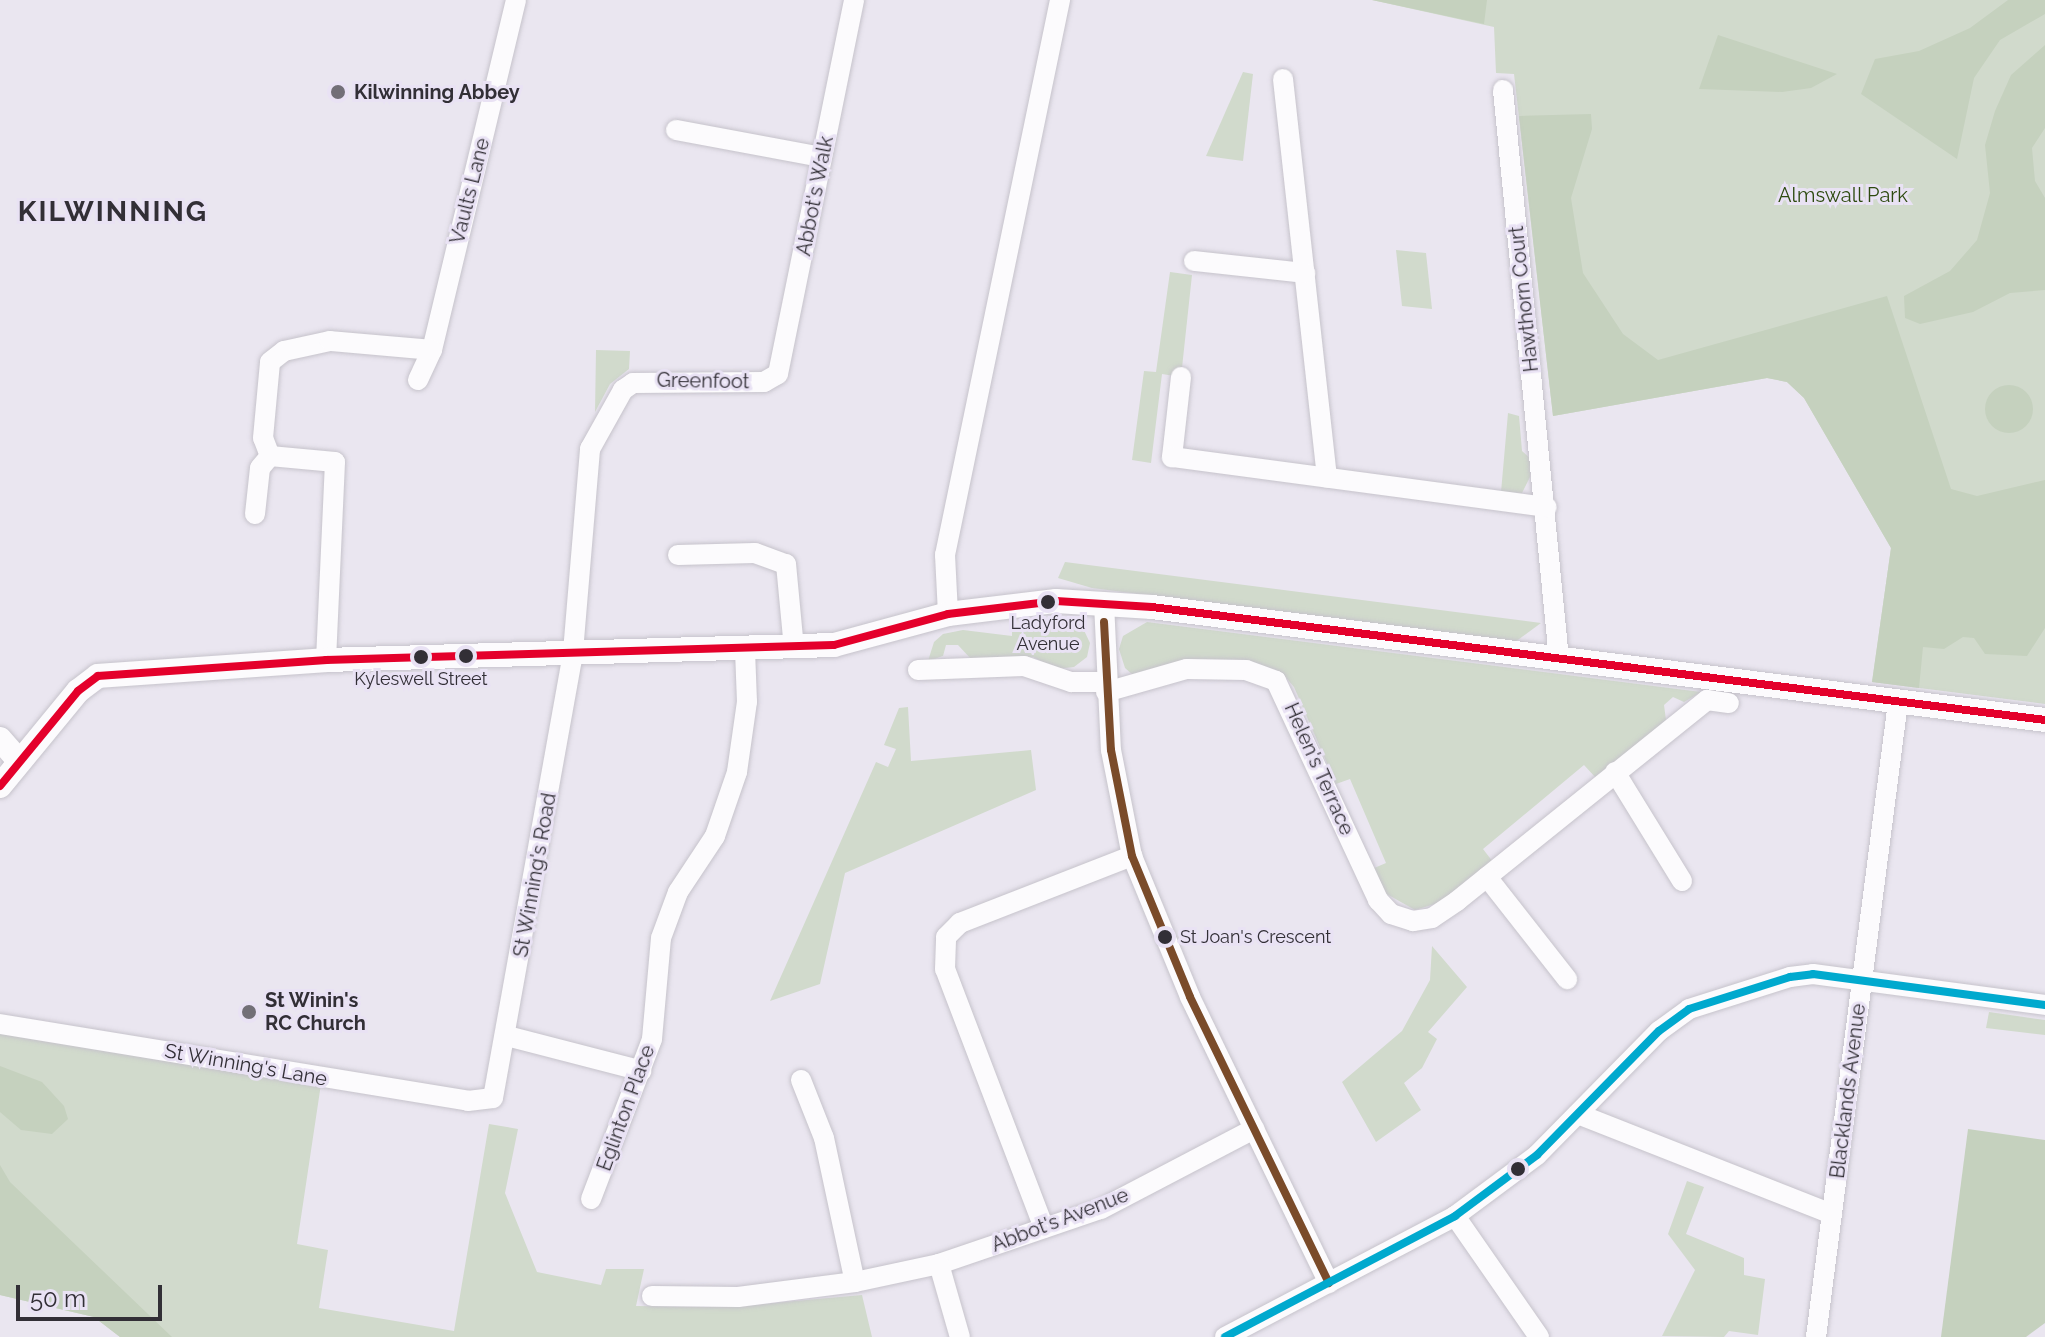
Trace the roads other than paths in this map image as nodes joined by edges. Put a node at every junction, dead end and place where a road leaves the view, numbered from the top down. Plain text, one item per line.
1 (516, 0) edge
2 (854, 0) edge
3 (1060, 0) edge
4 (1283, 79) dead end
5 (1503, 90) dead end
6 (676, 130) dead end
7 (822, 157) junction
8 (1194, 261) dead end
9 (1305, 273) junction
10 (432, 350) junction
11 (1181, 377) dead end
12 (418, 380) dead end
13 (764, 382) joint
14 (270, 456) junction
15 (1327, 478) junction
16 (1547, 507) junction
17 (255, 514) dead end
18 (678, 555) dead end
19 (1104, 603) junction
20 (948, 614) junction
21 (794, 648) junction
22 (745, 651) junction
23 (573, 652) junction
24 (1559, 659) junction
25 (326, 660) junction
26 (918, 670) dead end
27 (1106, 687) junction
28 (1898, 702) junction
29 (1729, 703) dead end
30 (2045, 720) edge
31 (0, 739) edge
32 (19, 761) junction
33 (1615, 772) junction
34 (0, 786) edge
35 (1132, 856) junction
36 (1487, 877) junction
37 (1682, 881) dead end
38 (1567, 979) dead end
39 (1861, 981) junction
40 (2045, 1005) edge
41 (0, 1024) edge
42 (507, 1036) junction
43 (642, 1071) junction
44 (801, 1080) dead end
45 (493, 1098) joint
46 (1578, 1114) junction
47 (1254, 1129) junction
48 (591, 1199) dead end
49 (1832, 1214) junction
50 (1455, 1216) junction
51 (1044, 1228) junction
52 (939, 1264) junction
53 (855, 1282) junction
54 (1329, 1283) junction
55 (652, 1296) dead end
56 (960, 1337) edge
57 (1225, 1337) edge
58 (1539, 1337) edge
59 (1816, 1337) edge

1 - 10 street, Vaults Lane
2 - 7 street, Abbot's Walk
3 - 20 street
4 - 9 street
5 - 16 street, Hawthorn Court
6 - 7 street
7 - 13 street, Abbot's Walk
8 - 9 street
9 - 15 street
10 - 12 street, Vaults Lane
10 - 14 street
11 - 15 street
13 - 23 street, Greenfoot
14 - 17 street
14 - 25 street
15 - 16 street
16 - 24 street, Hawthorn Court
18 - 21 street
19 - 20 main road
19 - 24 main road
19 - 27 street
20 - 21 main road
21 - 22 main road
22 - 23 main road
22 - 43 street, Eglinton Place
23 - 25 main road
23 - 42 street, St Winning's Road
24 - 28 main road
25 - 32 main road
26 - 27 street, Helen's Terrace
27 - 35 street
27 - 36 street, Helen's Terrace
28 - 30 main road
28 - 39 street, Blacklands Avenue
29 - 33 street, Helen's Terrace
31 - 32 main road
32 - 34 main road
33 - 36 street, Helen's Terrace
33 - 37 street
35 - 47 street
35 - 51 street
36 - 38 street
39 - 40 street
39 - 46 street
39 - 49 street, Blacklands Avenue
41 - 45 street, St Winning's Lane
42 - 43 street
42 - 45 street, St Winning's Road
43 - 48 street, Eglinton Place
44 - 53 street
46 - 49 street
46 - 50 street
47 - 51 street, Abbot's Avenue
47 - 54 street
49 - 59 street, Blacklands Avenue
50 - 54 street
50 - 58 street
51 - 52 street, Abbot's Avenue
52 - 53 street, Abbot's Avenue
52 - 56 street
53 - 55 street, Abbot's Avenue
54 - 57 street

